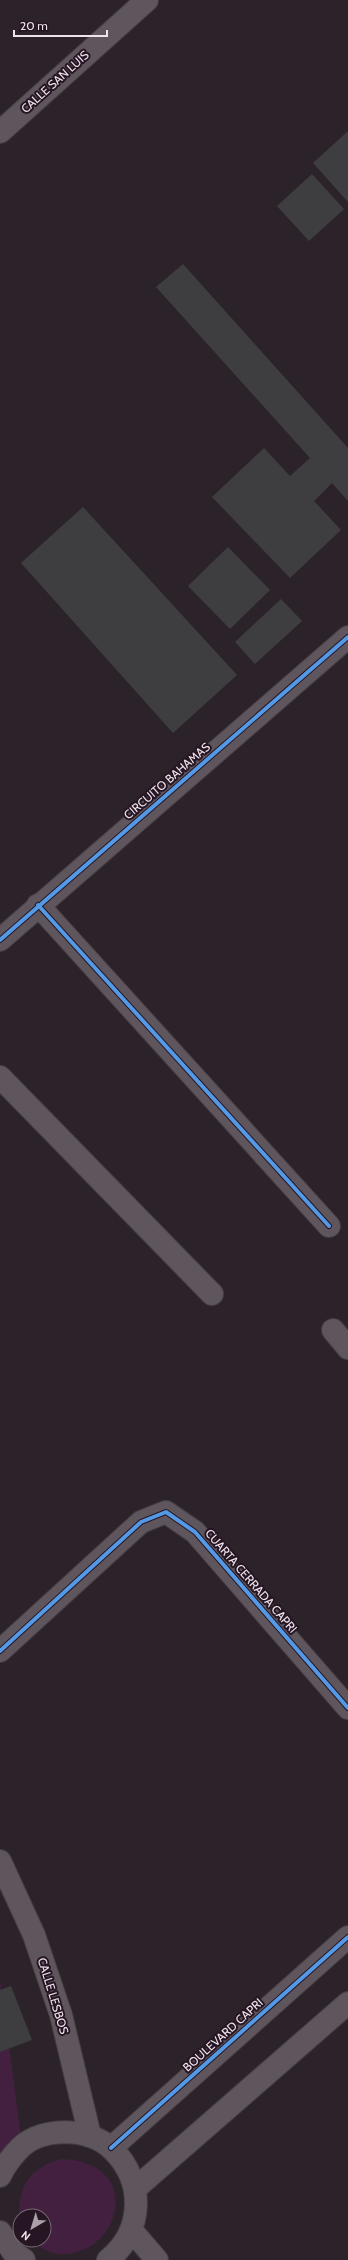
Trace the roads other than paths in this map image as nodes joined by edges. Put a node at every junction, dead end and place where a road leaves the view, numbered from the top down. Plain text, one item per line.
1 (147, 0) edge
2 (0, 132) edge
3 (348, 637) edge
4 (38, 905) junction
5 (0, 940) edge
6 (0, 1077) edge
7 (329, 1226) dead end
8 (212, 1294) dead end
9 (333, 1330) dead end
10 (348, 1348) edge
11 (0, 1651) edge
12 (348, 1708) edge
13 (0, 1861) edge
14 (348, 1937) edge
15 (348, 2003) edge
16 (90, 2136) junction
17 (111, 2148) junction
18 (0, 2176) edge
19 (136, 2188) junction
20 (132, 2231) junction
21 (0, 2232) edge
22 (24, 2260) edge
23 (108, 2260) edge
24 (157, 2260) edge

1 - 2 street, CALLE SAN LUIS
3 - 4 street, CIRCUITO BAHAMAS
4 - 5 street, CIRCUITO BAHAMAS
4 - 7 street
6 - 8 street
9 - 10 street
11 - 12 street, CUARTA CERRADA CAPRI
13 - 16 street, CALLE LESBOS
14 - 17 street, BOULEVARD CAPRI
15 - 19 street
16 - 17 street
16 - 18 street
17 - 19 street
19 - 20 street
20 - 23 street
20 - 24 street
21 - 22 street

